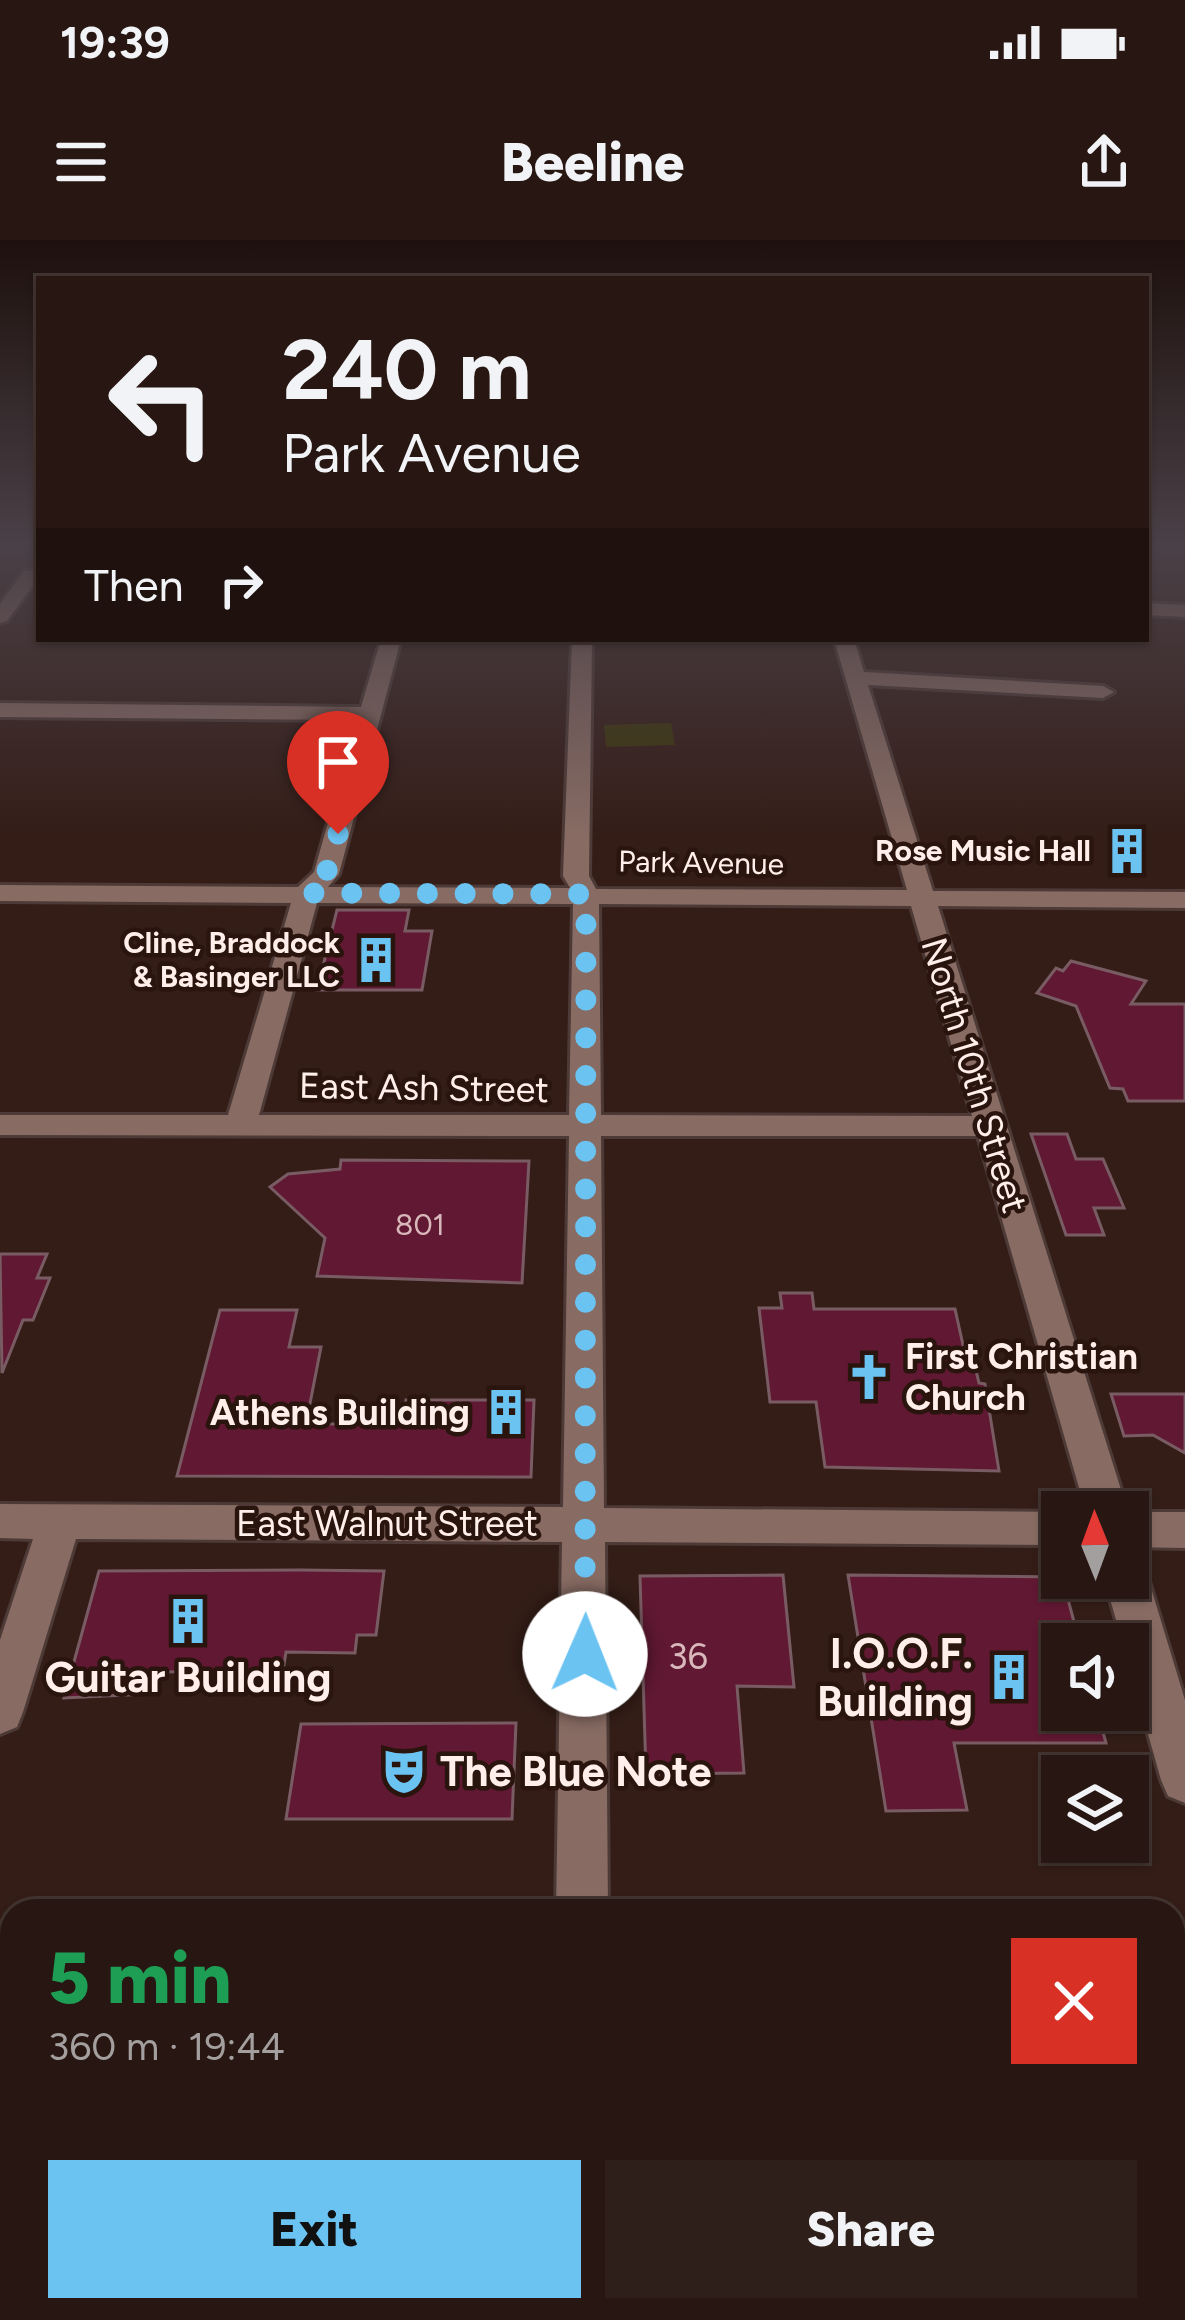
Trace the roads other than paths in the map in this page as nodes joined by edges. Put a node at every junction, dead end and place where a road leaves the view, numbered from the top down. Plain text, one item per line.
1 (389, 645) edge
2 (582, 645) edge
3 (846, 645) edge
4 (855, 678) junction
5 (1103, 692) dead end
6 (0, 710) edge
7 (372, 714) junction
8 (0, 893) edge
9 (307, 893) junction
10 (586, 894) junction
11 (921, 899) junction
12 (1185, 900) edge
13 (241, 1124) junction
14 (0, 1125) edge
15 (992, 1126) junction
16 (587, 1128) junction
17 (1101, 1491) edge
18 (0, 1521) edge
19 (60, 1521) junction
20 (587, 1524) junction
21 (1041, 1528) edge
22 (1149, 1529) edge
23 (1185, 1530) edge
24 (1132, 1599) edge
25 (0, 1712) edge
26 (1185, 1780) edge
27 (582, 1899) edge

1 - 7 street
2 - 10 street
3 - 4 street, North 10th Street
4 - 5 street
4 - 11 street, North 10th Street
6 - 7 street
7 - 9 street
8 - 9 street, Park Avenue
9 - 10 street, Park Avenue
9 - 13 street
10 - 11 street, Park Avenue
10 - 16 street
11 - 12 street, Park Avenue
11 - 15 street, North 10th Street
13 - 14 street, East Ash Street
13 - 16 street, East Ash Street
15 - 16 street, East Ash Street
15 - 17 street, North 10th Street
16 - 20 street
18 - 19 street, East Walnut Street
19 - 20 street, East Walnut Street
19 - 25 street
20 - 21 street, East Walnut Street
20 - 27 street
22 - 23 street
24 - 26 street

